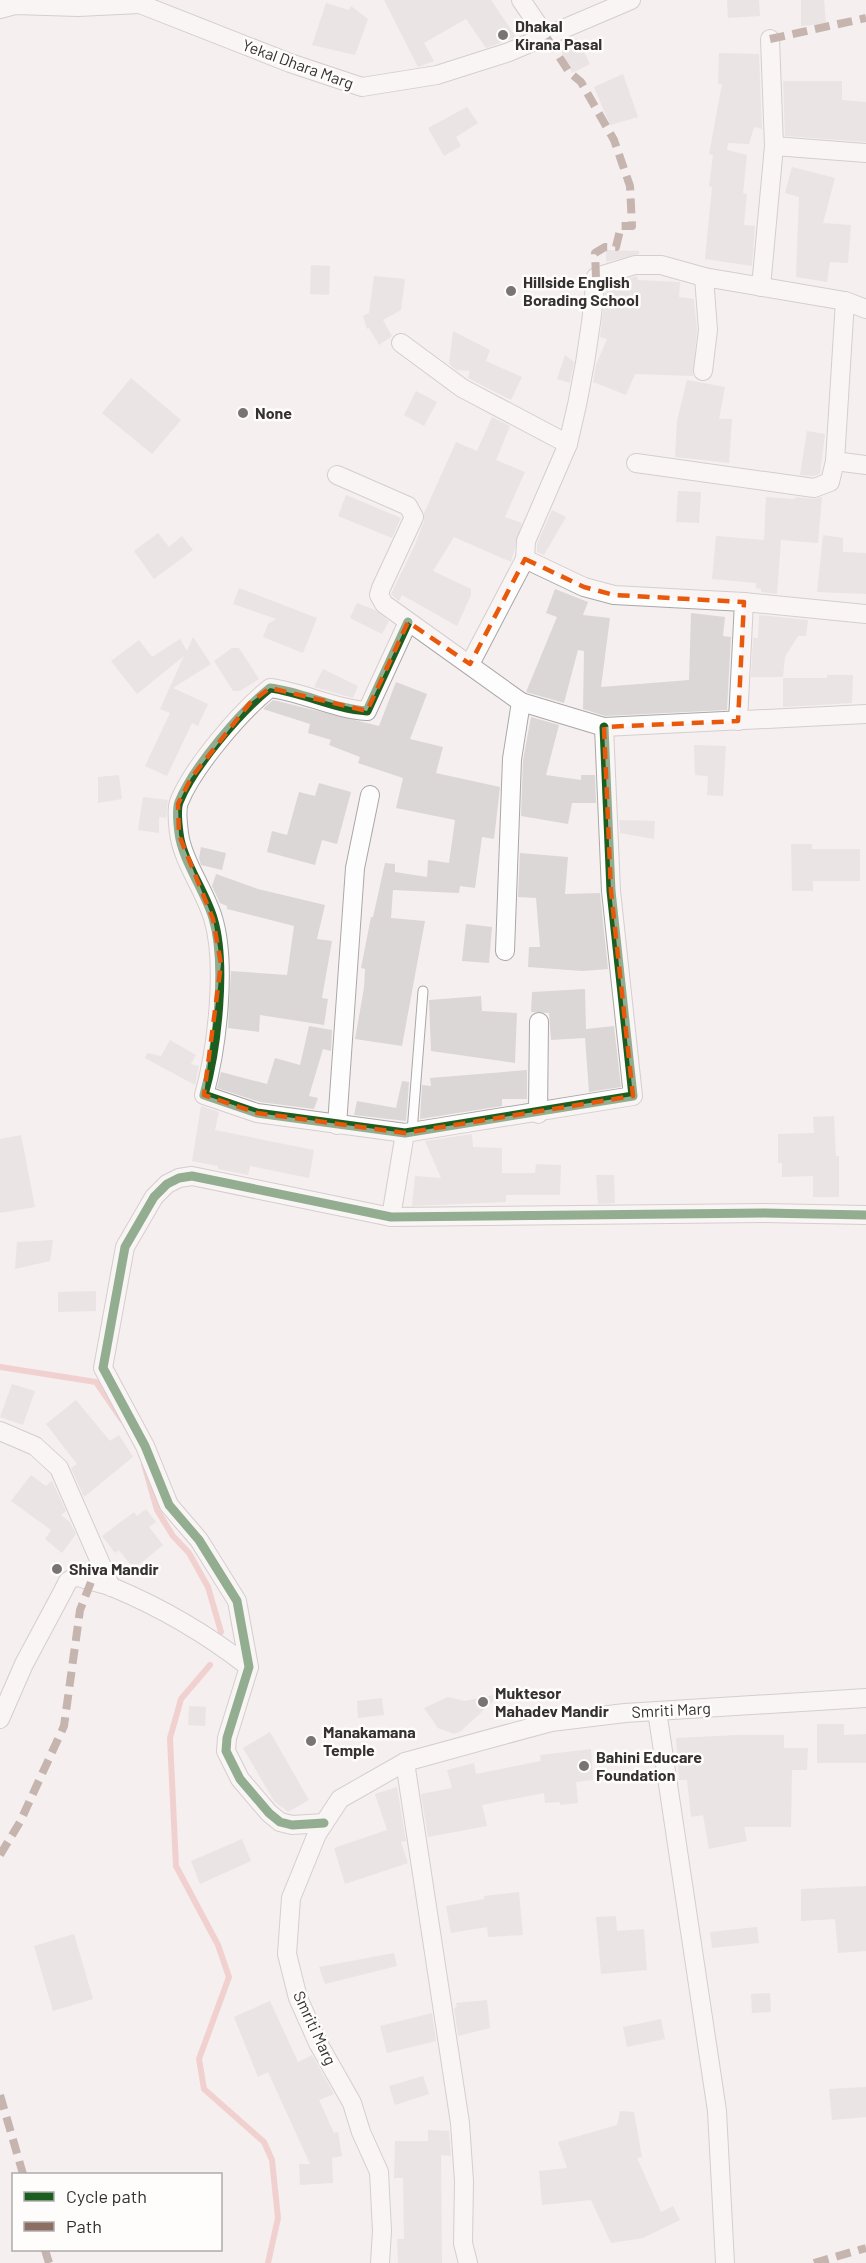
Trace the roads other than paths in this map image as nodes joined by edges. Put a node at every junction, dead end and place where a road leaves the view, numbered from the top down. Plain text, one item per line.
1 (521, 0) edge
2 (631, 0) edge
3 (139, 2) edge
4 (10, 5) edge
5 (547, 38) junction
6 (770, 39) dead end
7 (774, 146) junction
8 (866, 153) edge
9 (704, 277) junction
10 (761, 287) junction
11 (845, 302) junction
12 (866, 309) edge
13 (400, 343) dead end
14 (704, 371) dead end
15 (568, 444) junction
16 (835, 461) junction
17 (636, 463) dead end
18 (866, 465) edge
19 (337, 475) dead end
20 (525, 559) junction
21 (744, 602) junction
22 (866, 614) edge
23 (408, 622) junction
24 (470, 664) junction
25 (521, 702) junction
26 (866, 714) edge
27 (738, 721) junction
28 (604, 727) junction
29 (370, 795) dead end
30 (505, 951) dead end
31 (423, 991) dead end
32 (539, 1022) dead end
33 (538, 1114) junction
34 (337, 1125) junction
35 (408, 1133) junction
36 (866, 1215) edge
37 (391, 1217) junction
38 (0, 1431) edge
39 (111, 1587) junction
40 (249, 1666) junction
41 (866, 1698) edge
42 (657, 1711) junction
43 (0, 1719) edge
44 (405, 1762) junction
45 (324, 1823) junction
46 (380, 2263) edge
47 (468, 2263) edge
48 (725, 2263) edge

1 - 5 street
2 - 5 street, Yekal Dhara Marg
3 - 4 street
3 - 5 street, Yekal Dhara Marg
6 - 7 street
7 - 8 street
7 - 10 street
9 - 10 street
9 - 14 street
9 - 15 street
10 - 11 street
11 - 12 street
11 - 16 street
13 - 15 street
15 - 20 street
16 - 17 street
16 - 18 street
19 - 23 street
20 - 21 street
20 - 24 street
21 - 22 street
21 - 27 street
23 - 24 street
23 - 34 street
24 - 25 street
25 - 28 street
25 - 30 street
26 - 27 street
27 - 28 street
28 - 33 street
29 - 34 street
31 - 35 lane
32 - 33 street
33 - 35 street
34 - 35 street
35 - 37 street
36 - 37 street
37 - 40 street
38 - 39 street
39 - 40 street
39 - 43 street
40 - 45 street
41 - 42 street, Smriti Marg
42 - 44 street, Smriti Marg
42 - 48 street
44 - 45 street, Smriti Marg
44 - 47 street
45 - 46 street, Smriti Marg

